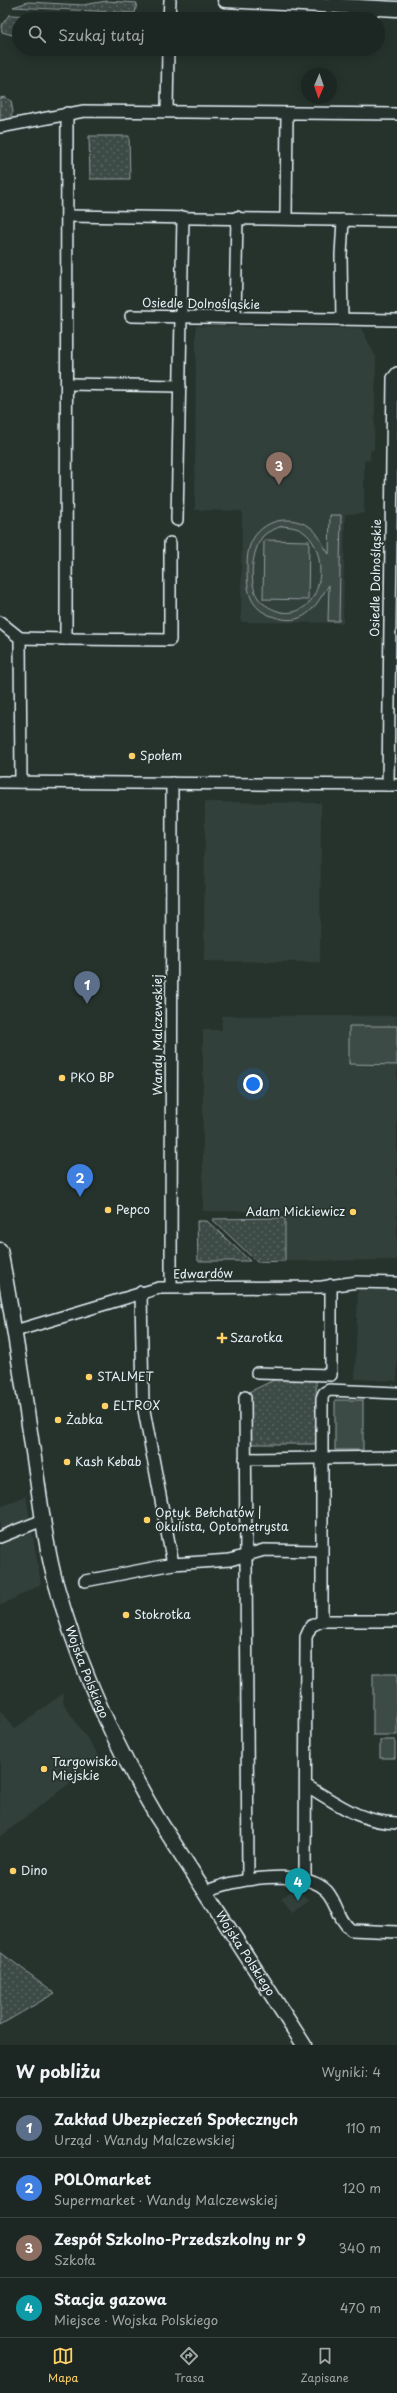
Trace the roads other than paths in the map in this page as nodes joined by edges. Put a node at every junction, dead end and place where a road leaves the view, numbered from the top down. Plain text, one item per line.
1 (170, 0) edge
2 (225, 0) edge
3 (305, 2) edge
4 (397, 8) edge
5 (169, 12) edge
6 (168, 56) edge
7 (167, 111) junction
8 (67, 113) junction
9 (287, 114) junction
10 (397, 114) edge
11 (0, 127) edge
12 (67, 216) junction
13 (183, 217) junction
14 (237, 217) junction
15 (286, 218) junction
16 (343, 220) junction
17 (397, 221) edge
18 (131, 316) dead end
19 (181, 316) junction
20 (235, 317) junction
21 (342, 320) junction
22 (397, 320) edge
23 (397, 373) edge
24 (68, 384) junction
25 (180, 386) junction
26 (178, 520) dead end
27 (170, 543) dead end
28 (0, 622) edge
29 (20, 638) junction
30 (66, 639) junction
31 (0, 782) edge
32 (21, 782) junction
33 (172, 783) junction
34 (392, 785) edge
35 (0, 1250) edge
36 (397, 1283) edge
37 (331, 1285) junction
38 (171, 1287) junction
39 (141, 1292) junction
40 (15, 1331) junction
41 (257, 1373) dead end
42 (397, 1393) edge
43 (245, 1397) dead end
44 (397, 1457) edge
45 (321, 1458) junction
46 (245, 1459) junction
47 (43, 1520) junction
48 (0, 1537) edge
49 (321, 1551) junction
50 (245, 1556) junction
51 (173, 1564) junction
52 (85, 1581) dead end
53 (322, 1621) junction
54 (397, 1621) edge
55 (307, 1786) junction
56 (397, 1823) edge
57 (248, 1879) junction
58 (305, 1879) junction
59 (205, 1892) junction
60 (397, 1932) edge
61 (304, 2045) edge

1 - 5 street
2 - 3 street
3 - 4 street
6 - 7 street
7 - 8 street
7 - 9 street
8 - 11 street
8 - 12 street
9 - 10 street
9 - 15 street
12 - 13 street
12 - 24 street
13 - 14 street
13 - 19 street
14 - 15 street
14 - 20 street
15 - 16 street
16 - 17 street
16 - 21 street
18 - 19 street, Osiedle Dolnośląskie
19 - 20 street, Osiedle Dolnośląskie
19 - 25 street
20 - 21 street, Osiedle Dolnośląskie
21 - 22 street, Osiedle Dolnośląskie
23 - 34 street, Osiedle Dolnośląskie
24 - 25 street
24 - 30 street
25 - 26 street
27 - 30 street
28 - 29 street
29 - 30 street
29 - 32 street
31 - 32 street, Osiedle Dolnośląskie
32 - 33 street, Osiedle Dolnośląskie
33 - 34 street, Osiedle Dolnośląskie
33 - 38 street, Wandy Malczewskiej
35 - 40 street, Wojska Polskiego
36 - 37 street, Edwardów
37 - 38 street, Edwardów
37 - 41 street
38 - 39 street, Edwardów
39 - 40 street, Edwardów
39 - 51 street
40 - 47 street, Wojska Polskiego
42 - 45 street
43 - 46 street
44 - 45 street
45 - 46 street
45 - 49 street
46 - 50 street
47 - 48 street
47 - 59 street, Wojska Polskiego
49 - 50 street
49 - 53 street
50 - 51 street
50 - 57 street
51 - 52 street
53 - 54 street
53 - 55 street
55 - 56 street
55 - 58 street
57 - 58 street
57 - 59 street
58 - 60 street
59 - 61 street, Wojska Polskiego

